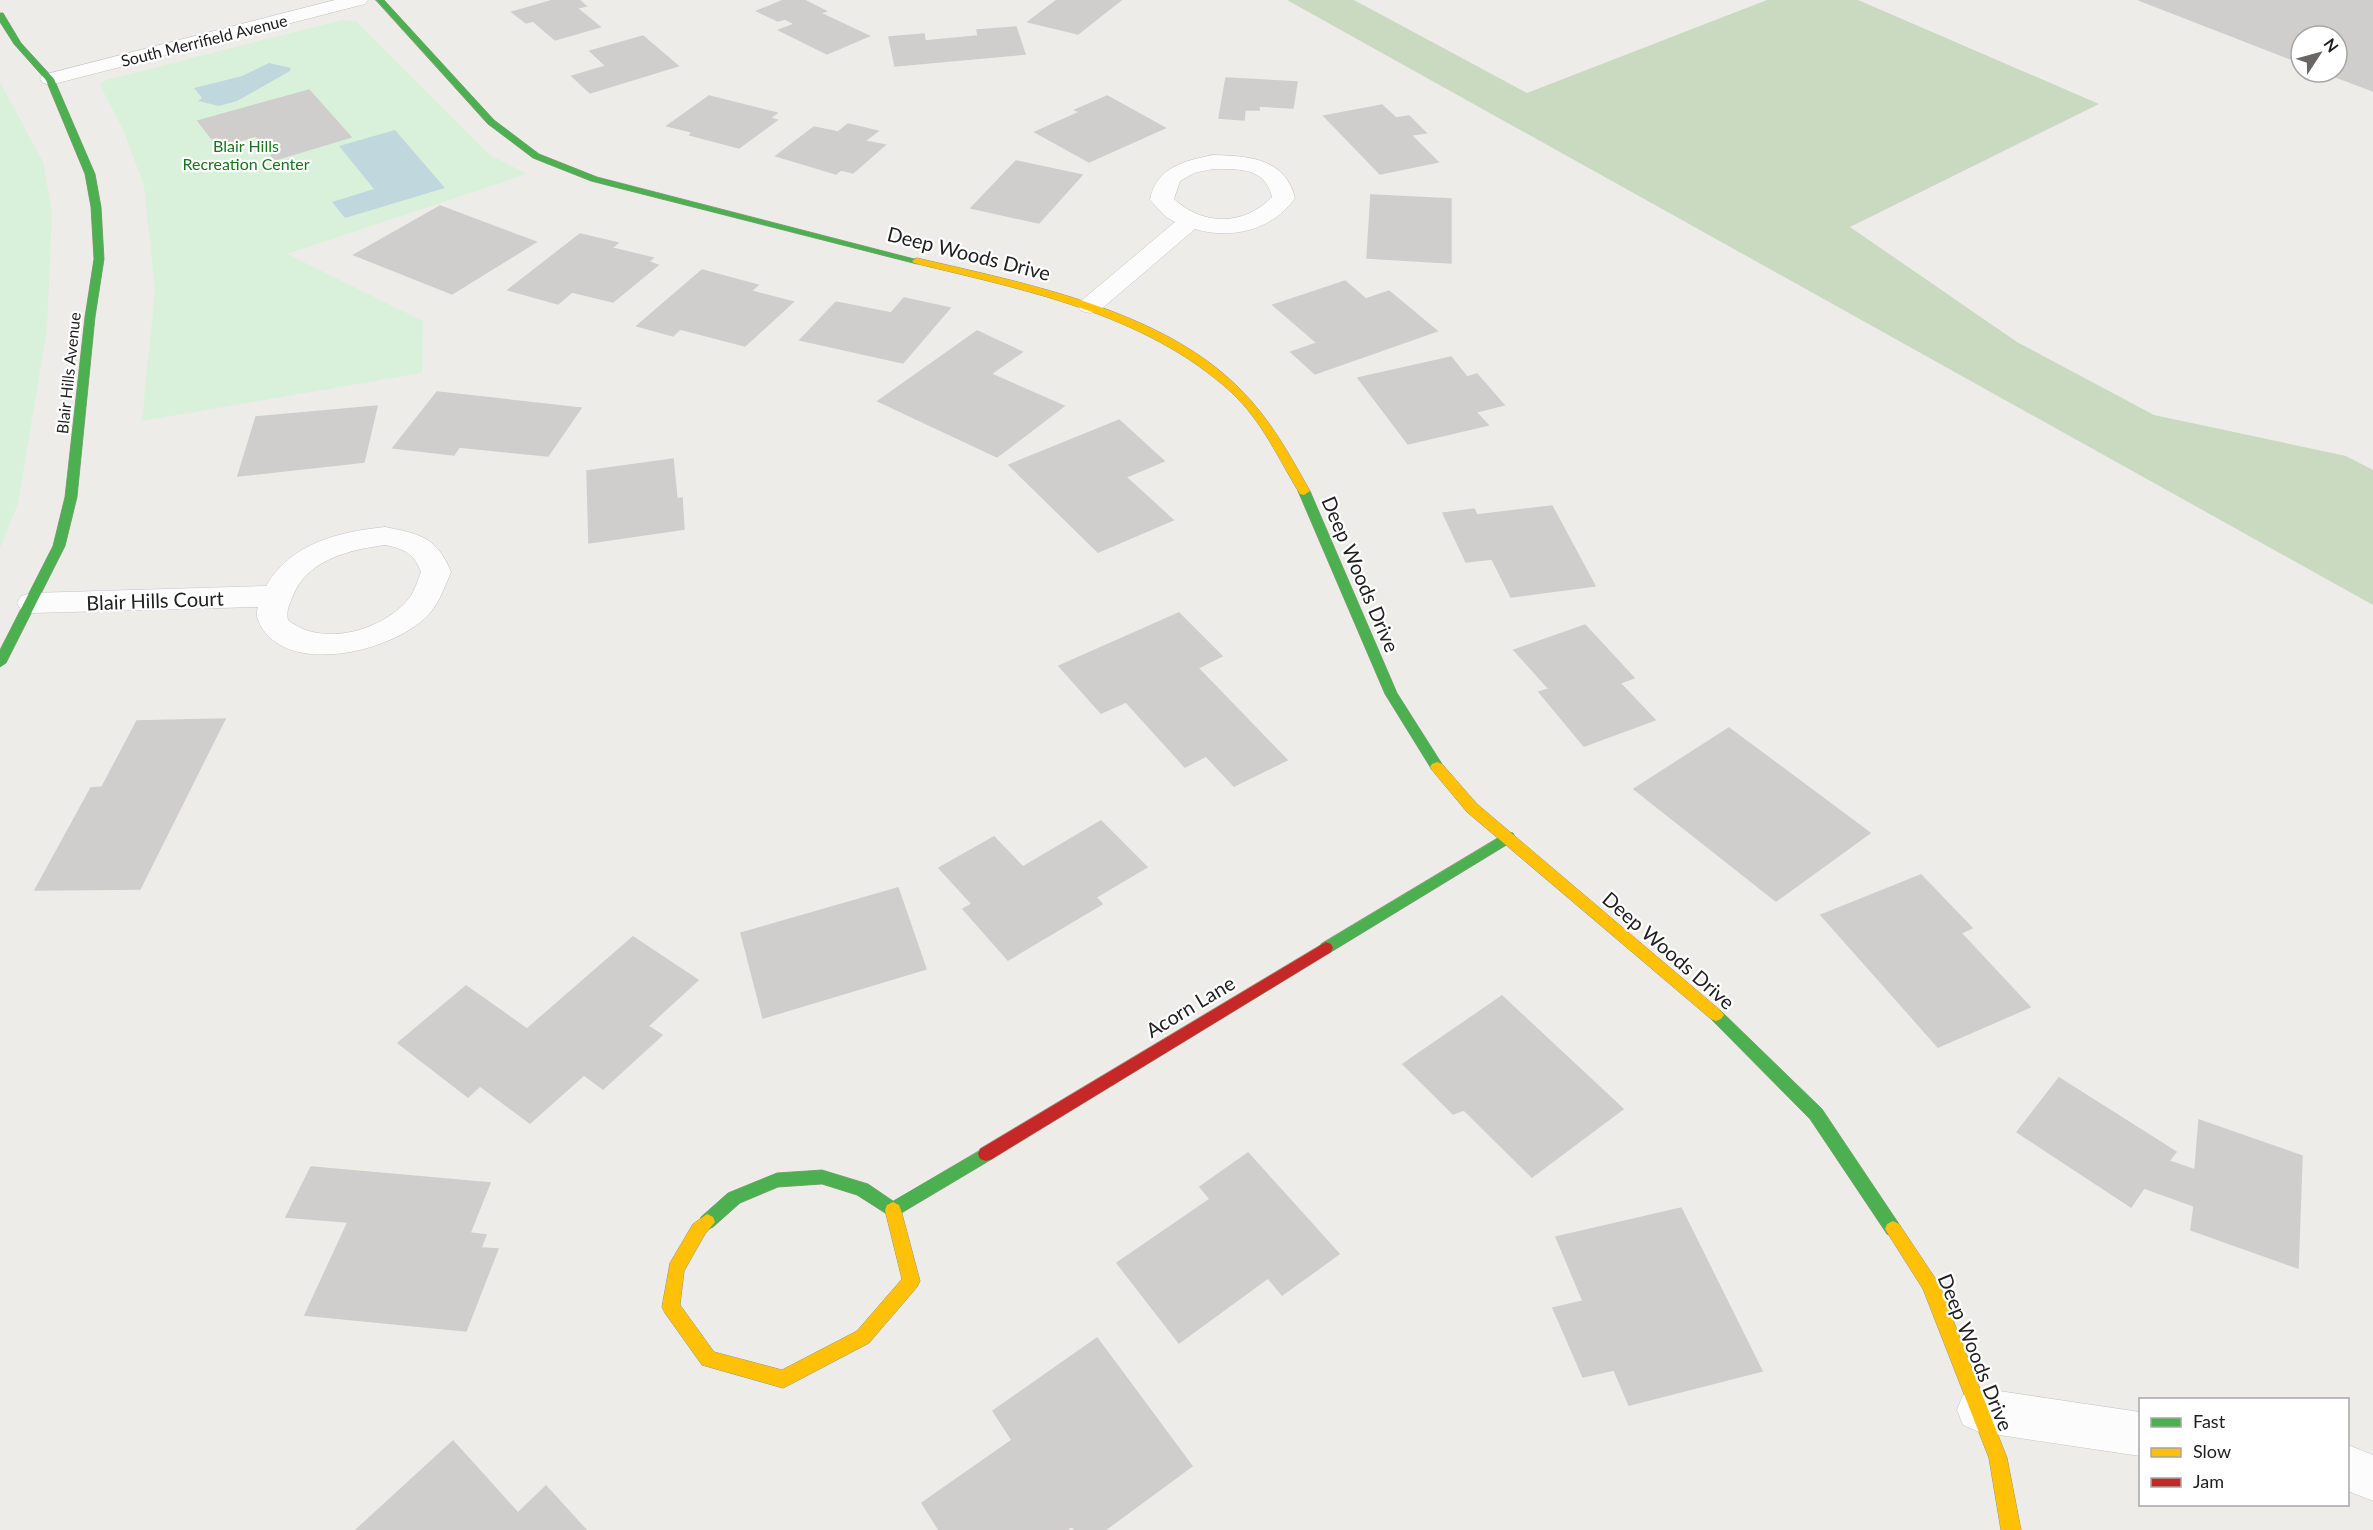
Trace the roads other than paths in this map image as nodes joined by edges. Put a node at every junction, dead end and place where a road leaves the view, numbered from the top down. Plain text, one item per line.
1 (358, 0) edge
2 (380, 0) edge
3 (0, 15) edge
4 (50, 79) junction
5 (1189, 222) junction
6 (1090, 306) junction
7 (278, 596) junction
8 (32, 603) junction
9 (0, 663) edge
10 (1508, 837) junction
11 (893, 1210) junction
12 (1979, 1410) junction
13 (2139, 1434) edge
14 (2349, 1468) edge
15 (2373, 1478) edge
16 (2011, 1530) edge

1 - 4 street, South Merrifield Avenue
2 - 6 street, Deep Woods Drive
3 - 4 street, Blair Hills Avenue
4 - 8 street, Blair Hills Avenue
5 - 5 street
5 - 6 street
6 - 10 street, Deep Woods Drive
7 - 7 street
7 - 8 street, Blair Hills Court
8 - 9 street, Blair Hills Avenue
10 - 11 street, Acorn Lane
10 - 12 street, Deep Woods Drive
11 - 11 street
12 - 13 street
12 - 16 street, Deep Woods Drive
14 - 15 street

